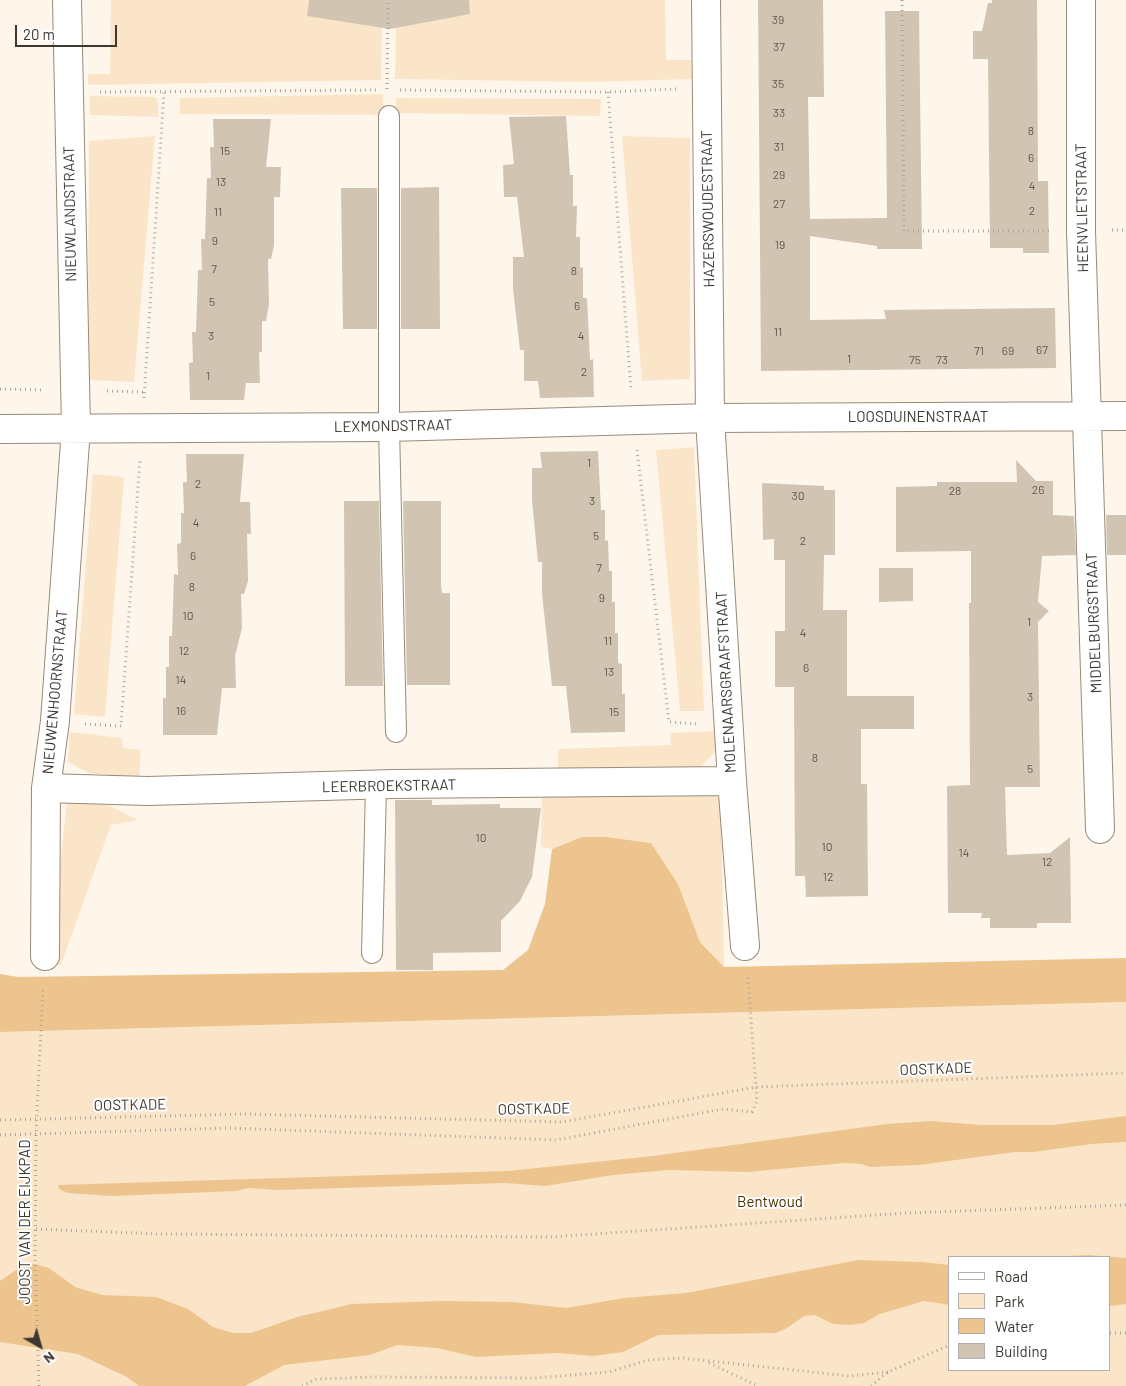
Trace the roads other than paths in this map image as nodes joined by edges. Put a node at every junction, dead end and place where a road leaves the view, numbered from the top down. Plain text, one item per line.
1 (67, 0) edge
2 (706, 0) edge
3 (1081, 0) edge
4 (389, 116) road end
5 (1088, 416) junction
6 (1126, 416) edge
7 (710, 418) junction
8 (389, 427) junction
9 (76, 428) junction
10 (0, 429) edge
11 (396, 732) dead end
12 (732, 781) junction
13 (376, 786) junction
14 (46, 788) junction
15 (1100, 829) dead end
16 (745, 946) road end
17 (372, 953) dead end
18 (45, 956) road end

1 - 9 street, NIEUWLANDSTRAAT
2 - 7 street, HAZERSWOUDESTRAAT
3 - 5 street, HEENVLIETSTRAAT
4 - 8 lane
5 - 6 street, LOOSDUINENSTRAAT
5 - 7 street, LOOSDUINENSTRAAT
5 - 15 street, MIDDELBURGSTRAAT
7 - 8 street, LEXMONDSTRAAT
7 - 12 street, MOLENAARSGRAAFSTRAAT
8 - 9 street, LEXMONDSTRAAT
8 - 11 lane
9 - 10 street, LEXMONDSTRAAT
9 - 14 street, NIEUWENHOORNSTRAAT
12 - 13 street, LEERBROEKSTRAAT
12 - 16 street, MOLENAARSGRAAFSTRAAT
13 - 14 street, LEERBROEKSTRAAT
13 - 17 lane
14 - 18 street, NIEUWENHOORNSTRAAT

